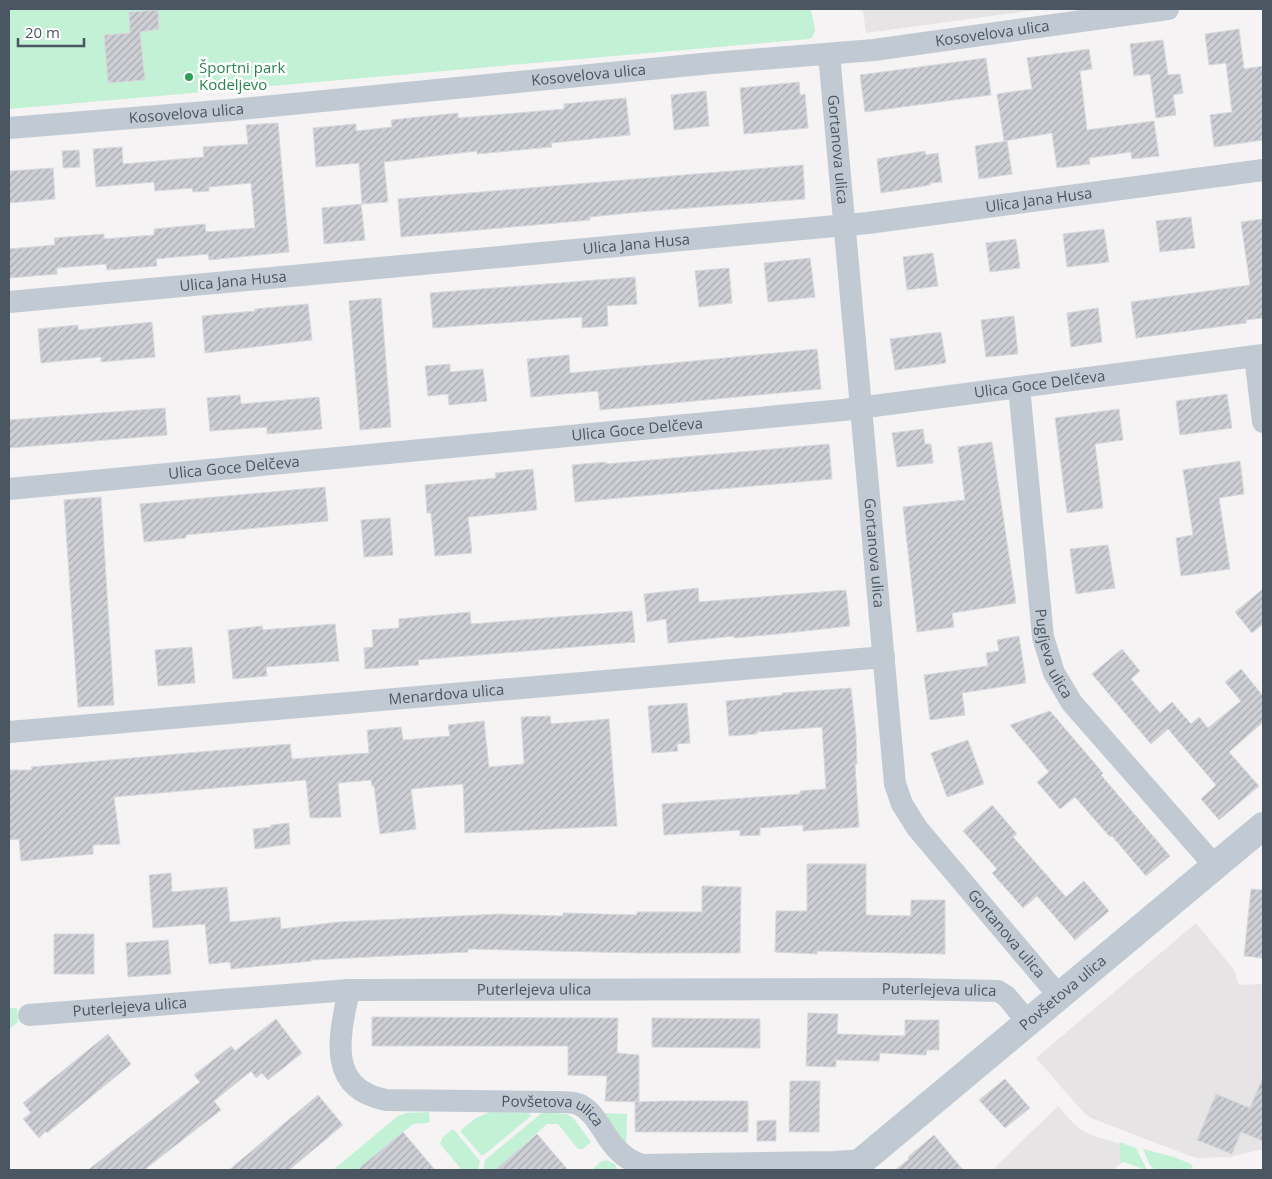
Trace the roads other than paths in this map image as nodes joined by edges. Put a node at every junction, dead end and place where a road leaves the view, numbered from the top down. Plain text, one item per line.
1 (1168, 9) edge
2 (829, 54) junction
3 (9, 128) edge
4 (1263, 170) edge
5 (844, 225) junction
6 (9, 302) edge
7 (1259, 356) edge
8 (1019, 387) junction
9 (861, 408) junction
10 (1263, 422) edge
11 (9, 489) edge
12 (884, 657) junction
13 (9, 732) edge
14 (1261, 832) edge
15 (1215, 866) junction
16 (349, 990) junction
17 (1059, 996) junction
18 (29, 1015) dead end
19 (1028, 1022) junction
20 (857, 1165) edge

1 - 2 street, Kosovelova ulica
2 - 3 street, Kosovelova ulica
2 - 5 street, Gortanova ulica
4 - 5 street, Ulica Jana Husa
5 - 6 street, Ulica Jana Husa
5 - 9 street, Gortanova ulica
7 - 8 street, Ulica Goce Delčeva
7 - 10 street
8 - 9 street, Ulica Goce Delčeva
8 - 15 street, Pugljeva ulica
9 - 11 street, Ulica Goce Delčeva
9 - 12 street, Gortanova ulica
12 - 13 street, Menardova ulica
12 - 17 street, Gortanova ulica
14 - 15 street, Povšetova ulica
15 - 17 street, Povšetova ulica
16 - 18 street, Puterlejeva ulica
16 - 19 street, Puterlejeva ulica
16 - 20 street, Povšetova ulica
17 - 19 street, Povšetova ulica
19 - 20 street, Povšetova ulica

